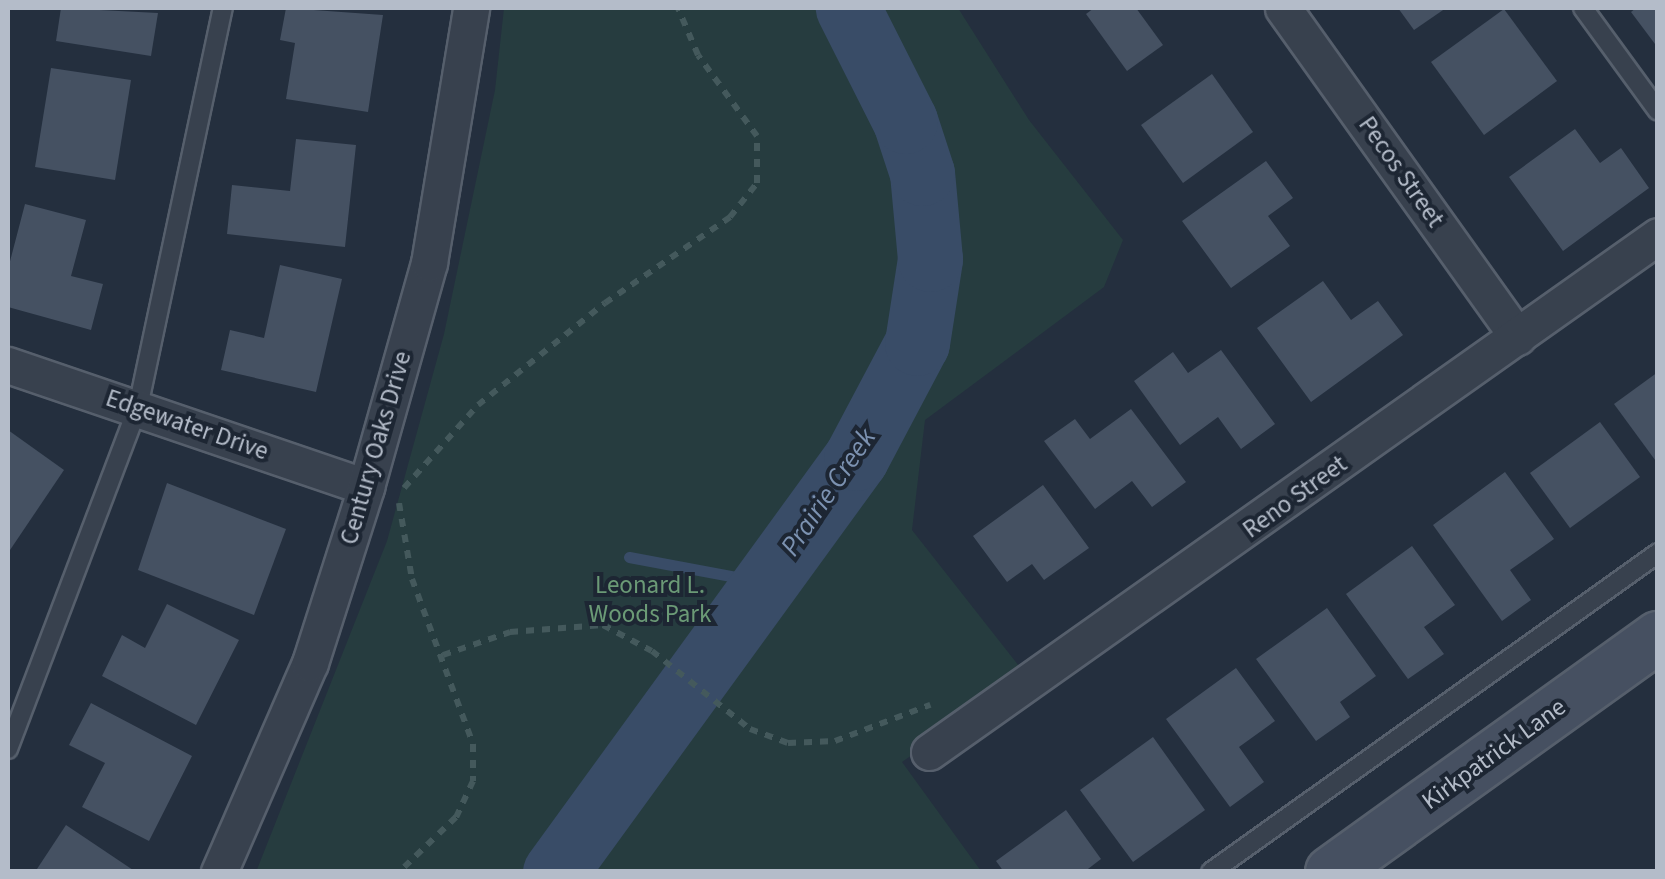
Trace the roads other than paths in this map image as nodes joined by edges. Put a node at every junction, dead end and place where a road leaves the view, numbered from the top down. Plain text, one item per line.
1 (223, 8) edge
2 (471, 8) edge
3 (1283, 8) edge
4 (1582, 8) edge
5 (1658, 111) edge
6 (1658, 236) edge
7 (1518, 337) junction
8 (8, 365) edge
9 (138, 407) junction
10 (366, 487) junction
11 (1658, 553) edge
12 (1658, 637) edge
13 (8, 749) edge
14 (928, 752) dead end
15 (220, 872) edge
16 (1211, 872) edge
17 (1330, 872) edge

1 - 9 lane
2 - 10 street, Century Oaks Drive
3 - 7 street, Pecos Street
4 - 5 lane
6 - 7 street, Reno Street
7 - 14 street, Reno Street
8 - 9 street, Edgewater Drive
9 - 10 street, Edgewater Drive
9 - 13 lane
10 - 15 street, Century Oaks Drive
11 - 16 lane
12 - 17 street, Kirkpatrick Lane

